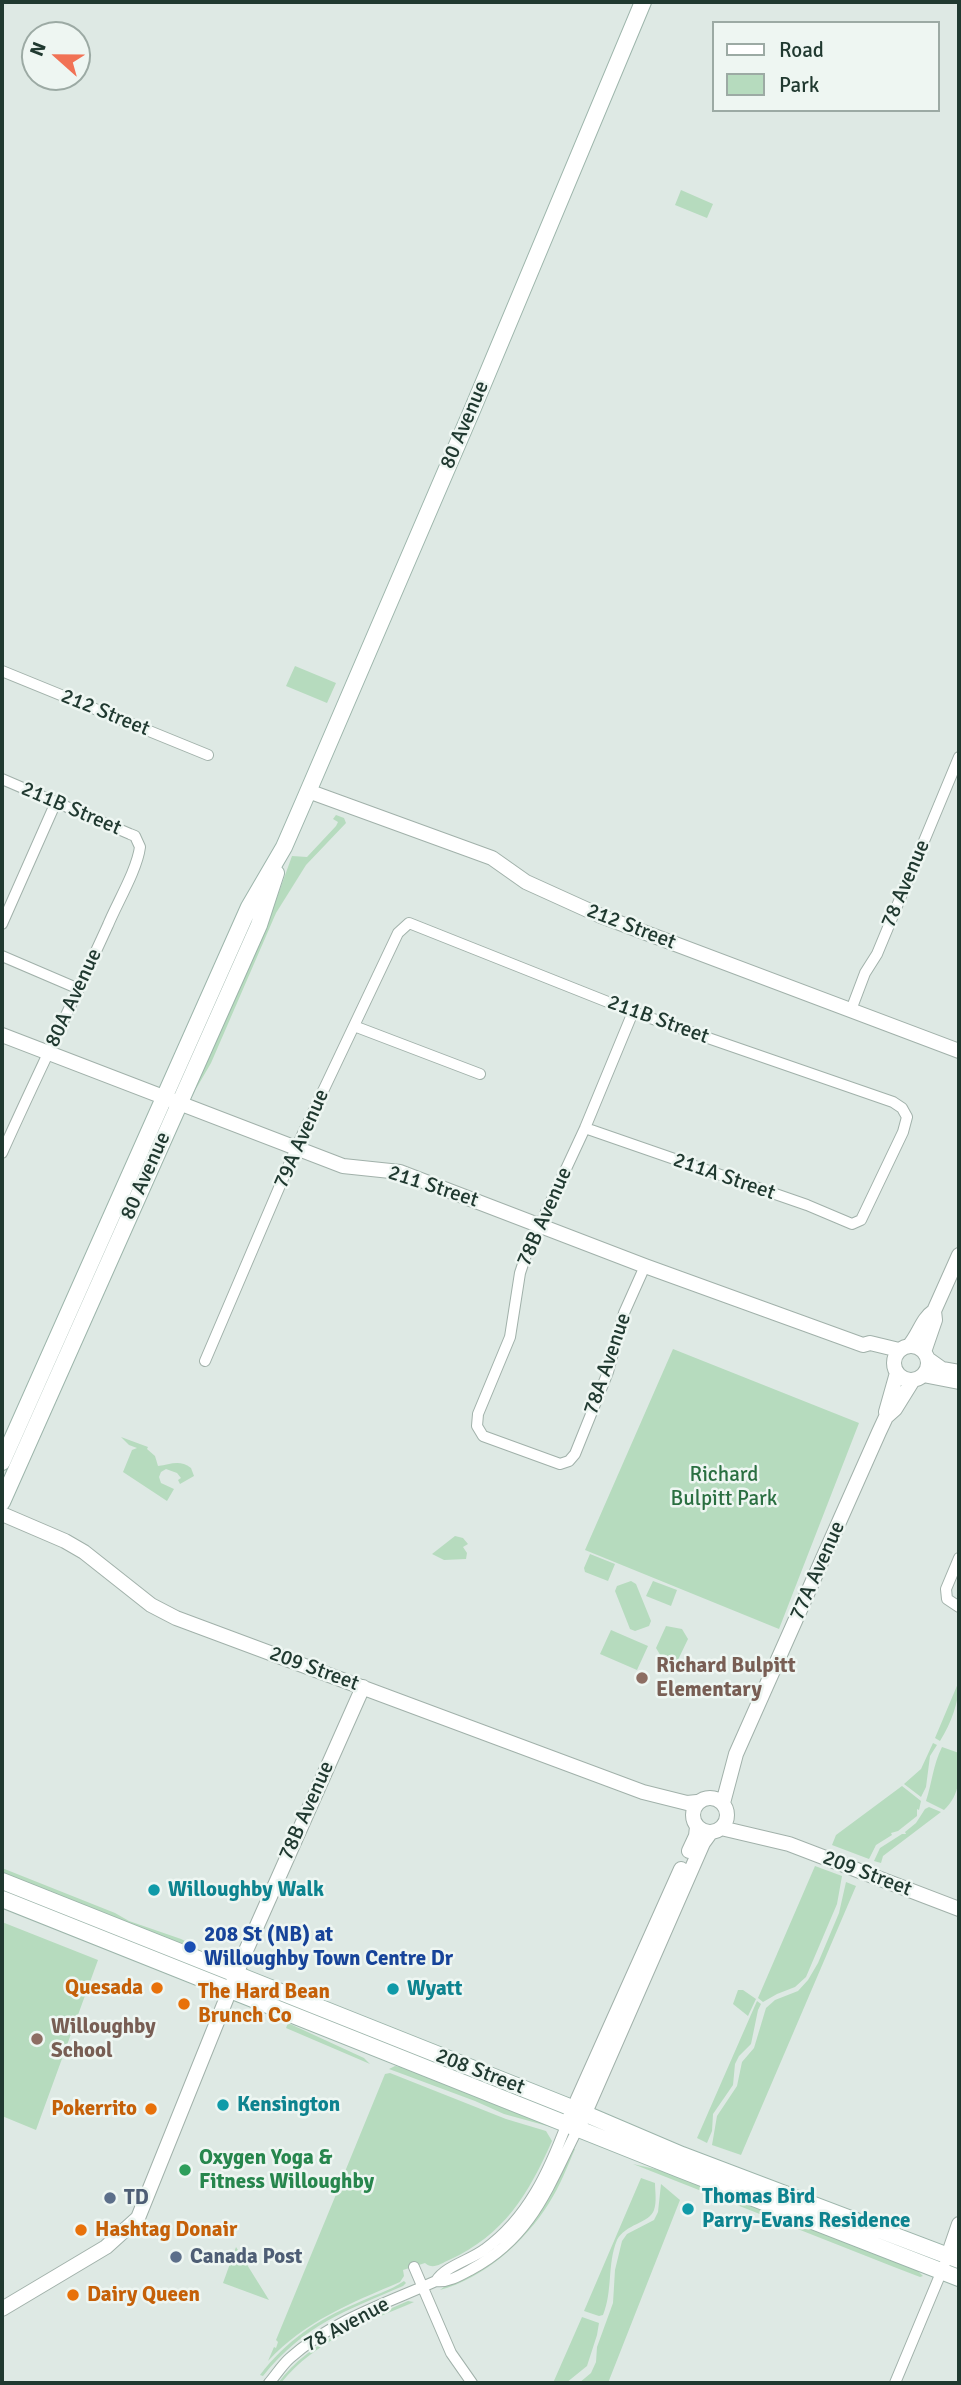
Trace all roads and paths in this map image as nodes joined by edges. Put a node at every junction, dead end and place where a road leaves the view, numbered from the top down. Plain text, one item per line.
1 (643, 2) edge
2 (2, 671) edge
3 (208, 755) dead end
4 (959, 757) edge
5 (2, 779) edge
6 (308, 791) junction
7 (55, 802) junction
8 (138, 840) joint
9 (409, 923) joint
10 (2, 924) edge
11 (2, 956) edge
12 (79, 989) junction
13 (851, 1010) junction
14 (633, 1012) junction
15 (354, 1026) junction
16 (2, 1035) edge
17 (959, 1051) edge
18 (47, 1054) junction
19 (480, 1074) dead end
20 (171, 1100) junction
21 (585, 1128) junction
22 (296, 1148) junction
23 (2, 1153) edge
24 (862, 1220) joint
25 (540, 1225) junction
26 (959, 1255) edge
27 (645, 1266) junction
28 (934, 1311) junction
29 (926, 1355) junction
30 (900, 1359) junction
31 (205, 1361) dead end
32 (959, 1372) edge
33 (918, 1377) junction
34 (959, 1382) edge
35 (886, 1417) junction
36 (569, 1461) joint
37 (2, 1462) edge
38 (2, 1502) edge
39 (2, 1514) edge
40 (959, 1558) edge
41 (959, 1607) edge
42 (363, 1687) junction
43 (643, 1792) junction
44 (714, 1804) junction
45 (695, 1822) junction
46 (716, 1830) junction
47 (774, 1840) junction
48 (2, 1881) edge
49 (2, 1899) edge
50 (959, 1909) edge
51 (236, 1975) junction
52 (229, 1991) junction
53 (576, 2118) junction
54 (959, 2224) edge
55 (959, 2242) edge
56 (950, 2262) edge
57 (414, 2267) dead end
58 (959, 2278) edge
59 (422, 2287) junction
60 (2, 2309) edge
61 (269, 2383) edge
62 (472, 2383) edge
63 (895, 2383) edge

1 - 6 main road, 80 Avenue
2 - 3 street, 212 Street
4 - 13 street, 78 Avenue
5 - 7 street, 211B Street
6 - 13 street, 212 Street
6 - 20 main road, 80 Avenue
7 - 8 street, 211B Street
7 - 10 street
8 - 12 street, 80A Avenue
9 - 14 street, 211B Street
9 - 15 street, 79A Avenue
11 - 12 street
12 - 18 street, 80A Avenue
13 - 17 street, 212 Street
14 - 21 street, 78B Avenue
14 - 24 street, 211B Street
15 - 19 street
15 - 22 street, 79A Avenue
16 - 18 street, 211 Street
18 - 20 street, 211 Street
18 - 23 street, 80A Avenue
20 - 22 street, 211 Street
20 - 37 main road, 80 Avenue
20 - 38 main road, 80 Avenue
21 - 24 street, 211A Street
21 - 25 street, 78B Avenue
22 - 25 street, 211 Street
22 - 31 street, 79A Avenue
25 - 27 street, 211 Street
25 - 36 street, 78B Avenue
26 - 28 street, 77A Avenue
27 - 30 street, 211 Street
27 - 36 street, 78A Avenue
28 - 29 street, 77A Avenue
28 - 30 street, 77A Avenue
29 - 30 street
29 - 32 street
29 - 33 street
30 - 33 street
30 - 35 street, 77A Avenue
33 - 34 street
33 - 35 street, 77A Avenue
35 - 44 street, 77A Avenue
39 - 42 street, 209 Street
40 - 41 street
42 - 43 street, 209 Street
42 - 51 street, 78B Avenue
43 - 44 street, 209 Street
43 - 45 street, 209 Street
44 - 45 street
44 - 46 street
44 - 47 street, 209 Street
45 - 46 street, 209 Street
45 - 53 street
46 - 47 street, 209 Street
46 - 53 street
47 - 50 street, 209 Street
48 - 51 main road, 208 Street
49 - 52 main road, 208 Street
51 - 52 street, 78B Avenue
51 - 53 main road, 208 Street
52 - 53 main road, 208 Street
52 - 60 street, 78B Avenue
53 - 56 main road, 208 Street
53 - 59 street, 78 Avenue
54 - 56 street
55 - 56 street
56 - 58 main road, 208 Street
56 - 63 street
57 - 59 street
59 - 61 street, 78 Avenue
59 - 62 street

